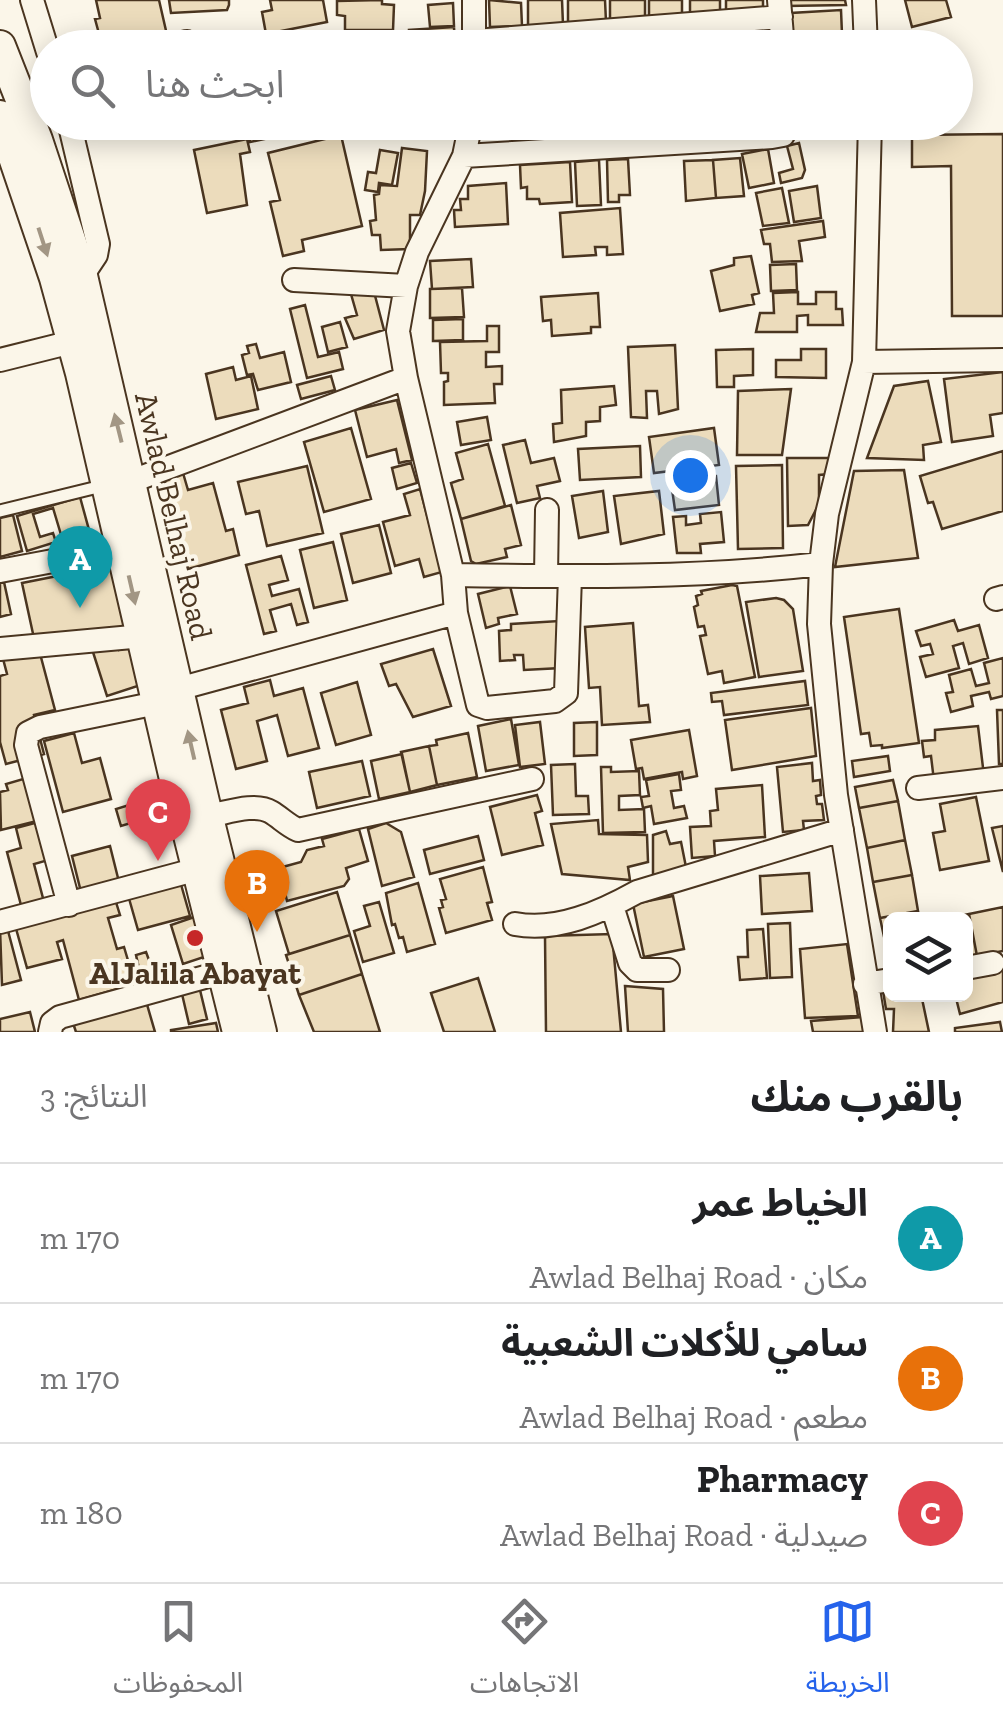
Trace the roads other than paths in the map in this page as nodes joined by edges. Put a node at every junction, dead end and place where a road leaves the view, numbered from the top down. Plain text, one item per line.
1 (32, 0) edge
2 (474, 0) edge
3 (864, 0) edge
4 (780, 8) edge
5 (41, 30) edge
6 (474, 30) edge
7 (593, 30) edge
8 (865, 30) edge
9 (0, 46) edge
10 (0, 116) edge
11 (30, 120) edge
12 (38, 140) edge
13 (73, 140) edge
14 (467, 140) edge
15 (723, 140) edge
16 (870, 140) edge
17 (464, 156) junction
18 (12, 188) edge
19 (82, 276) junction
20 (294, 280) dead end
21 (406, 286) junction
22 (72, 342) junction
23 (0, 360) edge
24 (1003, 360) edge
25 (864, 362) junction
26 (406, 378) junction
27 (119, 483) junction
28 (547, 510) dead end
29 (0, 511) edge
30 (122, 548) junction
31 (821, 564) junction
32 (0, 571) edge
33 (453, 574) junction
34 (558, 576) junction
35 (456, 613) junction
36 (143, 636) junction
37 (0, 649) edge
38 (168, 696) junction
39 (1003, 778) edge
40 (532, 780) dead end
41 (918, 788) dead end
42 (208, 816) junction
43 (842, 830) junction
44 (198, 870) junction
45 (69, 905) junction
46 (612, 906) junction
47 (0, 922) edge
48 (515, 924) dead end
49 (993, 963) dead end
50 (973, 967) edge
51 (668, 970) dead end
52 (223, 972) junction
53 (883, 981) edge
54 (866, 984) junction
55 (246, 1020) edge
56 (50, 1032) edge
57 (876, 1032) edge

1 - 5 street
2 - 6 street
3 - 8 street
4 - 7 street
9 - 11 main road, Awlad Belhaj Road
10 - 18 main road, Awlad Belhaj Road
12 - 19 main road, Awlad Belhaj Road
13 - 19 street
14 - 17 street
15 - 17 street
16 - 25 street
17 - 21 street
18 -> 22 main road, Awlad Belhaj Road
27 -> 19 main road, Awlad Belhaj Road
20 - 21 street
21 - 26 street
22 - 23 street
22 - 27 main road, Awlad Belhaj Road
24 - 25 street
25 - 31 street
26 - 27 street
26 - 33 street
27 - 29 lane
27 - 30 main road, Awlad Belhaj Road
27 - 38 main road, Awlad Belhaj Road
28 - 34 street
30 - 32 street
30 -> 36 main road, Awlad Belhaj Road
31 - 34 street
31 - 43 street
33 - 34 street
33 - 35 street
34 - 35 street
35 - 38 street
36 - 37 street
36 - 38 main road, Awlad Belhaj Road
42 -> 38 main road, Awlad Belhaj Road
38 - 44 main road, Awlad Belhaj Road
38 - 45 street
39 - 41 street
40 - 42 street
42 - 55 main road, Awlad Belhaj Road
43 - 46 street
43 - 54 street
44 - 45 street
44 - 52 main road, Awlad Belhaj Road
45 - 47 street
46 - 48 street
46 - 51 street
49 - 50 street
52 - 55 main road, Awlad Belhaj Road
52 - 56 street
53 - 54 street
54 - 57 street

